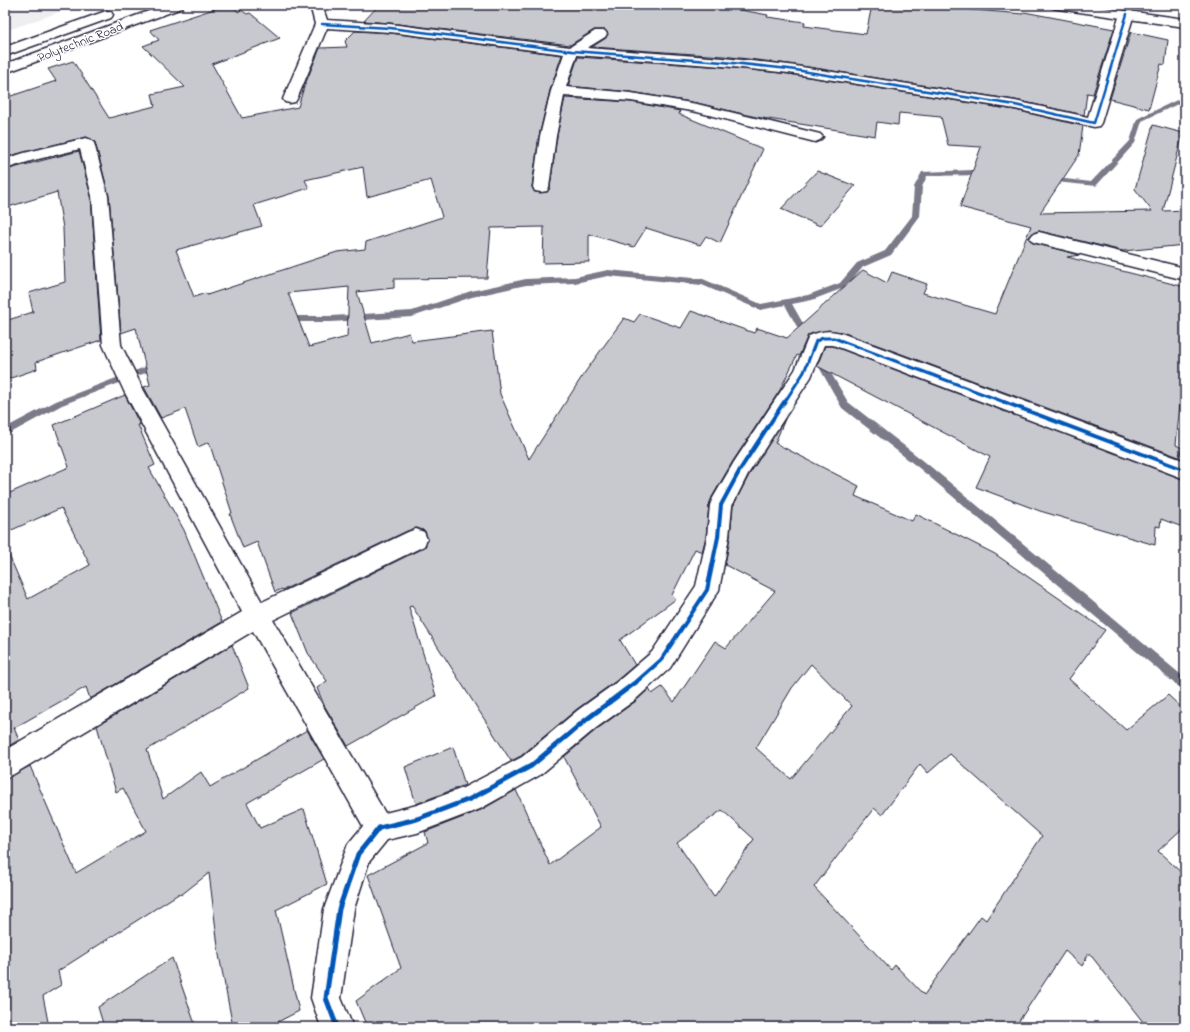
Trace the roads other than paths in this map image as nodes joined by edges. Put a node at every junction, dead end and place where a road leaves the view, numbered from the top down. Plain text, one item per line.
1 (177, 5) edge
2 (316, 5) edge
3 (1058, 5) edge
4 (1090, 7) edge
5 (1125, 9) edge
6 (119, 10) dead end
7 (1185, 14) edge
8 (1185, 23) edge
9 (322, 24) junction
10 (600, 34) dead end
11 (572, 51) junction
12 (5, 52) edge
13 (5, 69) edge
14 (558, 91) junction
15 (290, 99) dead end
16 (815, 137) dead end
17 (5, 164) edge
18 (541, 187) dead end
19 (1039, 238) dead end
20 (1185, 274) edge
21 (1185, 470) edge
22 (416, 539) dead end
23 (257, 616) junction
24 (5, 765) edge
25 (379, 828) junction
26 (337, 1027) edge

1 - 13 street, Polytechnic Road
2 - 9 street
3 - 4 street
4 - 5 street
5 - 7 street
5 - 8 street
5 - 11 street
6 - 12 street, Polytechnic Road
9 - 11 street
9 - 15 street
10 - 11 street
11 - 14 street
14 - 16 street
14 - 18 street
17 - 23 street
19 - 20 street
21 - 25 street
22 - 23 street
23 - 24 street
23 - 25 street
25 - 26 street

